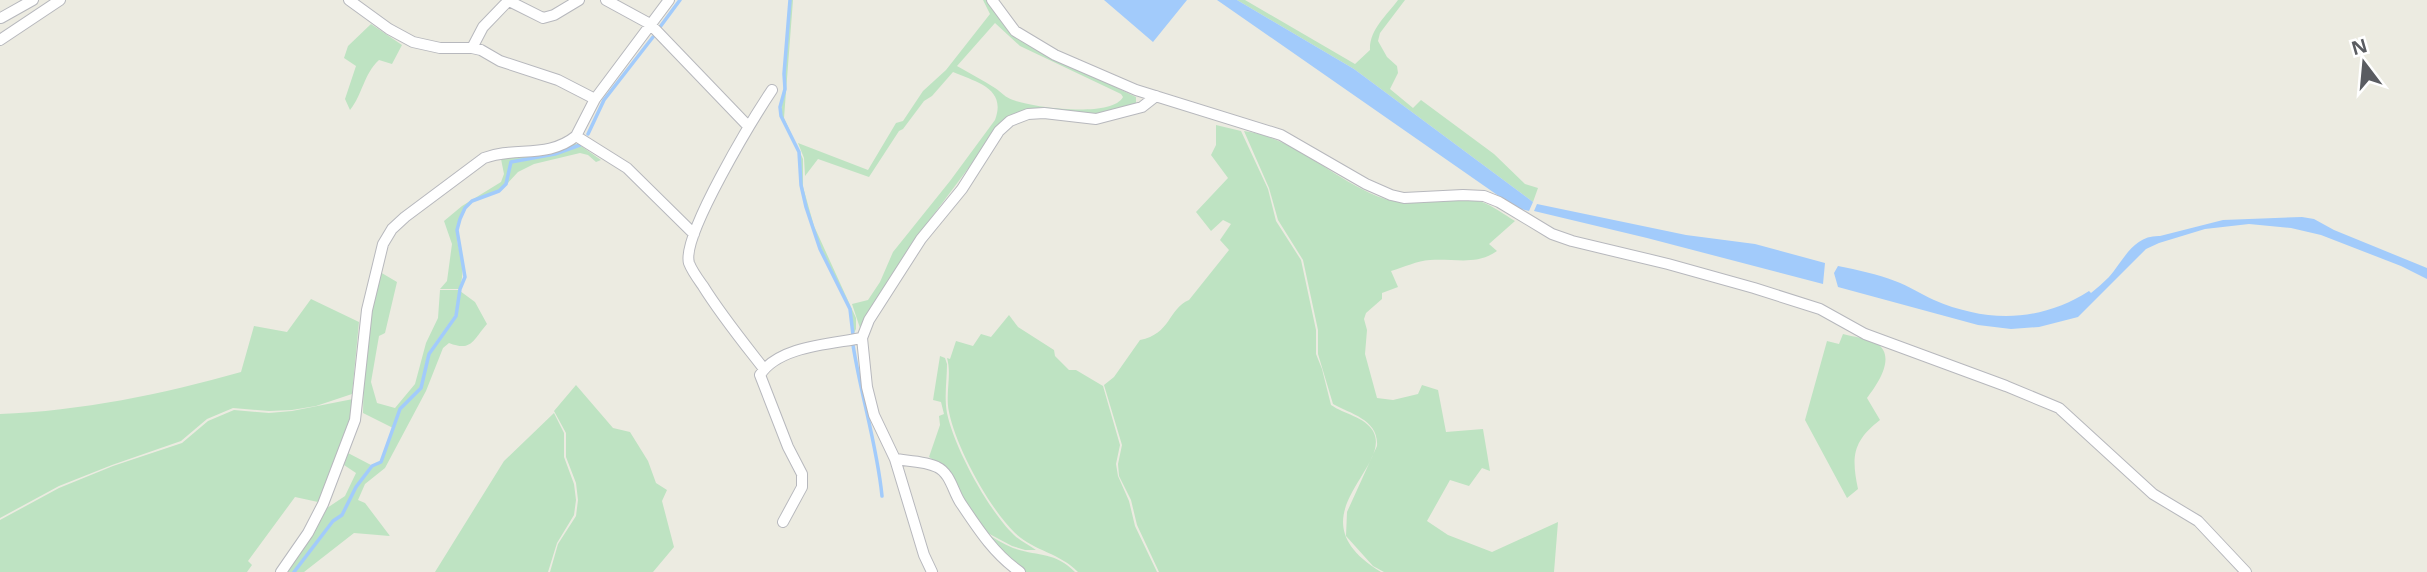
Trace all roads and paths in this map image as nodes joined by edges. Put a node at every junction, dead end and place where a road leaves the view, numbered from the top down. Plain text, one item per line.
1 (33, 0) edge
2 (60, 0) edge
3 (349, 0) edge
4 (507, 0) edge
5 (579, 0) edge
6 (606, 0) edge
7 (669, 0) edge
8 (992, 0) edge
9 (1, 18) edge
10 (650, 24) junction
11 (0, 40) edge
12 (472, 48) junction
13 (772, 90) dead end
14 (1156, 96) junction
15 (595, 99) junction
16 (748, 126) junction
17 (576, 136) junction
18 (694, 234) junction
19 (862, 338) junction
20 (764, 369) junction
21 (895, 459) junction
22 (783, 522) dead end
23 (281, 572) edge
24 (932, 572) edge
25 (1020, 572) edge
26 (2246, 572) edge

1 - 9 street
2 - 11 street
3 - 12 street
4 - 5 street
4 - 12 street
6 - 10 street
7 - 10 street
8 - 14 street
10 - 15 street
10 - 16 street
12 - 15 street
13 - 16 street
14 - 19 street
14 - 26 street
15 - 17 street
16 - 18 street
17 - 18 street
17 - 23 street
18 - 20 street
19 - 20 street
19 - 21 street
20 - 22 street
21 - 24 street
21 - 25 street

